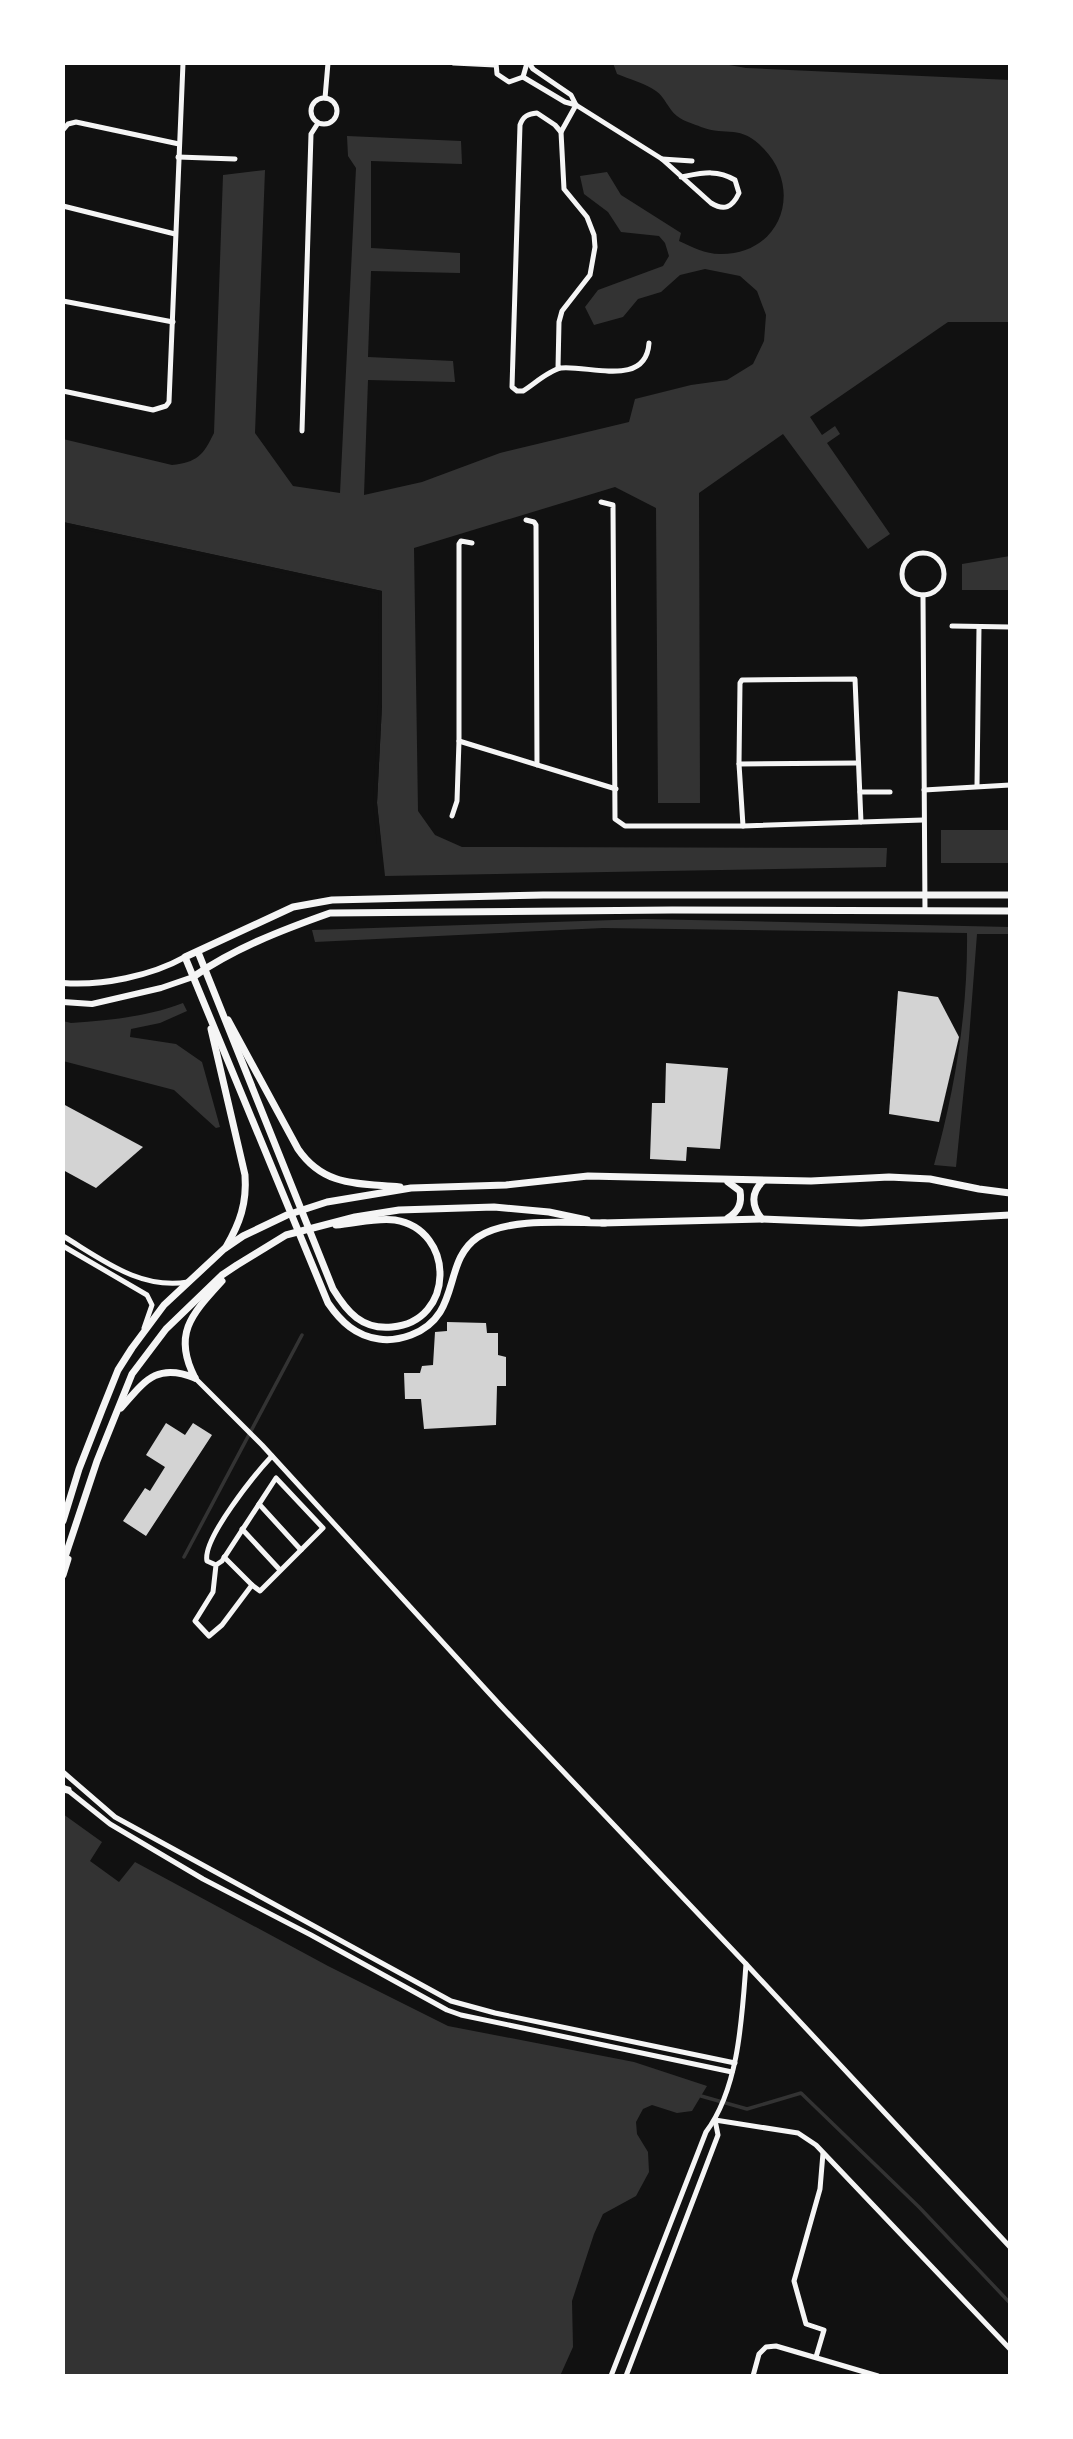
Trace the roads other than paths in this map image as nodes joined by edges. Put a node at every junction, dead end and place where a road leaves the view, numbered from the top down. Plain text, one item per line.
1 (183, 63) edge
2 (328, 63) edge
3 (454, 63) edge
4 (528, 63) edge
5 (496, 64) edge
6 (523, 77) junction
7 (325, 98) junction
8 (576, 105) junction
9 (318, 123) junction
10 (63, 130) edge
11 (561, 132) junction
12 (179, 144) junction
13 (178, 157) junction
14 (235, 159) dead end
15 (662, 159) junction
16 (692, 162) dead end
17 (681, 177) junction
18 (63, 206) edge
19 (175, 234) junction
20 (63, 301) edge
21 (173, 323) junction
22 (649, 343) dead end
23 (558, 368) junction
24 (63, 391) edge
25 (302, 431) dead end
26 (601, 502) dead end
27 (526, 520) dead end
28 (472, 543) dead end
29 (923, 595) junction
30 (952, 626) dead end
31 (979, 627) junction
32 (1010, 627) edge
33 (460, 741) junction
34 (858, 763) junction
35 (739, 764) junction
36 (537, 765) junction
37 (1010, 785) edge
38 (976, 786) junction
39 (616, 789) junction
40 (924, 790) junction
41 (860, 792) junction
42 (890, 792) dead end
43 (452, 816) dead end
44 (923, 820) junction
45 (861, 822) junction
46 (743, 826) junction
47 (925, 895) junction
48 (1010, 895) edge
49 (925, 911) junction
50 (1010, 911) edge
51 (198, 952) junction
52 (184, 957) junction
53 (205, 969) junction
54 (193, 977) junction
55 (63, 983) edge
56 (63, 1002) edge
57 (222, 1013) junction
58 (208, 1015) junction
59 (726, 1181) junction
60 (763, 1181) junction
61 (411, 1188) junction
62 (1010, 1193) edge
63 (1010, 1215) edge
64 (728, 1219) junction
65 (762, 1219) junction
66 (605, 1223) junction
67 (318, 1227) junction
68 (63, 1236) edge
69 (63, 1246) edge
70 (224, 1249) junction
71 (237, 1265) junction
72 (188, 1282) junction
73 (142, 1334) junction
74 (195, 1378) junction
75 (116, 1414) junction
76 (272, 1456) junction
77 (76, 1479) junction
78 (90, 1485) junction
79 (259, 1504) junction
80 (63, 1513) edge
81 (63, 1521) edge
82 (242, 1529) junction
83 (301, 1550) junction
84 (224, 1557) junction
85 (63, 1563) edge
86 (216, 1565) junction
87 (280, 1570) junction
88 (63, 1575) edge
89 (252, 1585) junction
90 (63, 1772) edge
91 (65, 1788) edge
92 (746, 1964) junction
93 (735, 2063) junction
94 (732, 2072) junction
95 (716, 2117) junction
96 (823, 2152) junction
97 (1010, 2248) edge
98 (1010, 2349) edge
99 (816, 2357) junction
100 (611, 2376) edge
101 (626, 2376) edge
102 (753, 2376) edge
103 (878, 2376) edge

1 - 12 street
2 - 7 street
3 - 5 street
4 - 6 street
4 - 8 street
5 - 6 street
6 - 8 street
7 - 9 street
7 - 9 street
8 - 11 street
8 - 15 street
9 - 25 street
10 - 12 street
11 - 23 street
11 - 23 street
12 - 13 street
13 - 14 street
13 - 19 street
15 - 16 street
15 - 17 street
17 - 17 street
18 - 19 street
19 - 21 street
20 - 21 street
21 - 24 street
22 - 23 street
26 - 39 street
27 - 36 street
28 - 33 street
29 - 29 street
29 - 40 street
30 - 31 street
31 - 32 street
31 - 38 street
33 - 36 street
33 - 43 street
34 - 35 street
34 - 35 street
34 - 41 street
35 - 46 street
36 - 39 street
37 - 38 street
38 - 40 street
39 - 46 street
40 - 44 street
41 - 42 street
41 - 45 street
44 - 45 street
44 - 47 street
45 - 46 street
47 - 48 main road
47 - 49 street
47 - 51 main road
49 - 50 main road
49 - 53 main road
51 - 52 main road
51 - 53 main road
52 - 54 main road
52 - 55 street
53 - 54 main road
53 - 57 main road
54 - 56 street
54 - 58 main road
57 - 61 main road
57 - 67 main road
58 - 66 main road
58 - 70 main road
59 - 60 main road
59 - 61 main road
59 - 64 main road
60 - 62 main road
60 - 65 main road
61 - 70 main road
63 - 65 main road
64 - 65 main road
64 - 66 main road
66 - 67 main road
67 - 71 main road
68 - 72 street
69 - 73 street
70 - 72 main road
71 - 74 main road
71 - 75 main road
72 - 73 main road
73 - 77 main road
74 - 75 main road
74 - 76 street
75 - 78 main road
76 - 86 street
76 - 92 street
77 - 80 main road
77 - 81 main road
78 - 85 main road
78 - 88 main road
79 - 82 street
79 - 83 street
79 - 83 street
82 - 84 street
82 - 87 street
83 - 87 street
84 - 86 street
84 - 89 street
86 - 89 street
87 - 89 street
90 - 93 street
91 - 94 street
92 - 93 street
92 - 97 street
93 - 94 street
94 - 95 street
95 - 96 street
95 - 100 street
95 - 101 street
96 - 98 street
96 - 99 street
99 - 102 street
99 - 103 street

